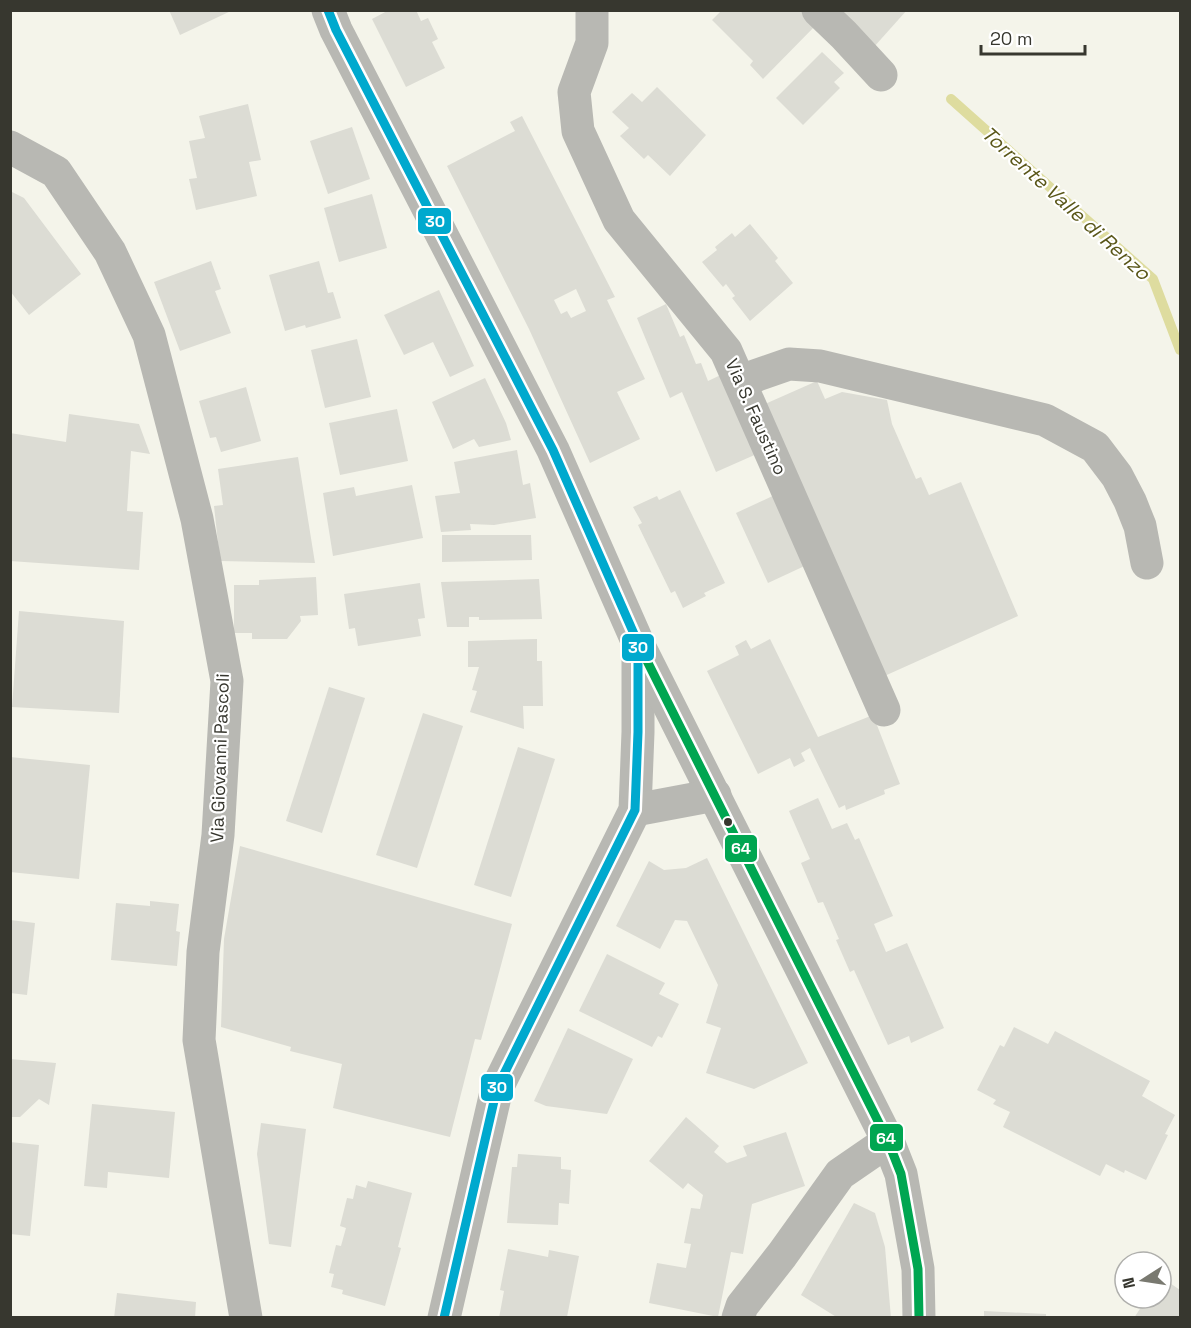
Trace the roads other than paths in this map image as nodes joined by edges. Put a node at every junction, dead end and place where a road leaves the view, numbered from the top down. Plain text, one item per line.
1 (328, 10) edge
2 (592, 10) edge
3 (818, 10) edge
4 (881, 75) dead end
5 (10, 147) edge
6 (740, 381) junction
7 (1147, 563) dead end
8 (638, 643) junction
9 (884, 710) dead end
10 (715, 795) junction
11 (635, 810) junction
12 (888, 1141) junction
13 (246, 1317) edge
14 (444, 1317) edge
15 (738, 1317) edge
16 (919, 1317) edge

1 - 8 street
2 - 6 street, Via S. Faustino
3 - 4 street
5 - 13 street, Via Giovanni Pascoli
6 - 7 street
6 - 9 street, Via S. Faustino
8 - 10 street
8 - 11 street
10 - 11 street
10 - 12 street
11 - 14 street
12 - 15 street
12 - 16 street

